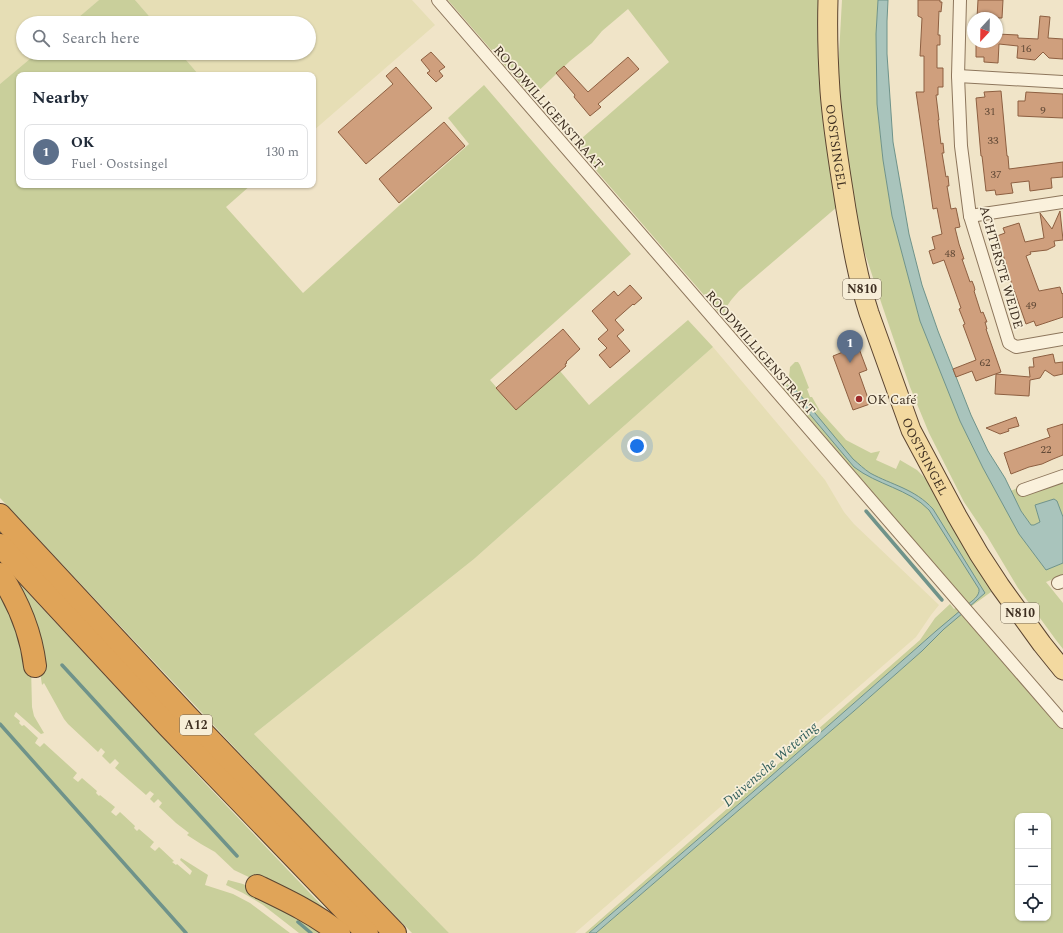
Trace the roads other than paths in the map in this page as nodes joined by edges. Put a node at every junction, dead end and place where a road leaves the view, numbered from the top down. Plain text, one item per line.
1 (438, 0) edge
2 (828, 0) edge
3 (960, 0) edge
4 (958, 76) junction
5 (1063, 82) edge
6 (1063, 202) edge
7 (970, 216) junction
8 (1063, 339) edge
9 (1063, 476) edge
10 (1023, 490) dead end
11 (0, 515) edge
12 (0, 545) edge
13 (0, 574) edge
14 (35, 666) dead end
15 (1063, 670) edge
16 (1063, 722) edge
17 (257, 886) dead end
18 (339, 933) edge
19 (367, 933) edge
20 (395, 933) edge

1 - 16 street, ROODWILLIGENSTRAAT
2 - 15 main road, OOSTSINGEL / N810
3 - 4 street, ACHTERSTE WEIDE
4 - 5 street
4 - 7 street, ACHTERSTE WEIDE
6 - 7 street
7 - 8 street, ACHTERSTE WEIDE
9 - 10 street
11 - 20 highway, A12
12 - 19 highway, A12
13 - 14 highway
17 - 18 highway

